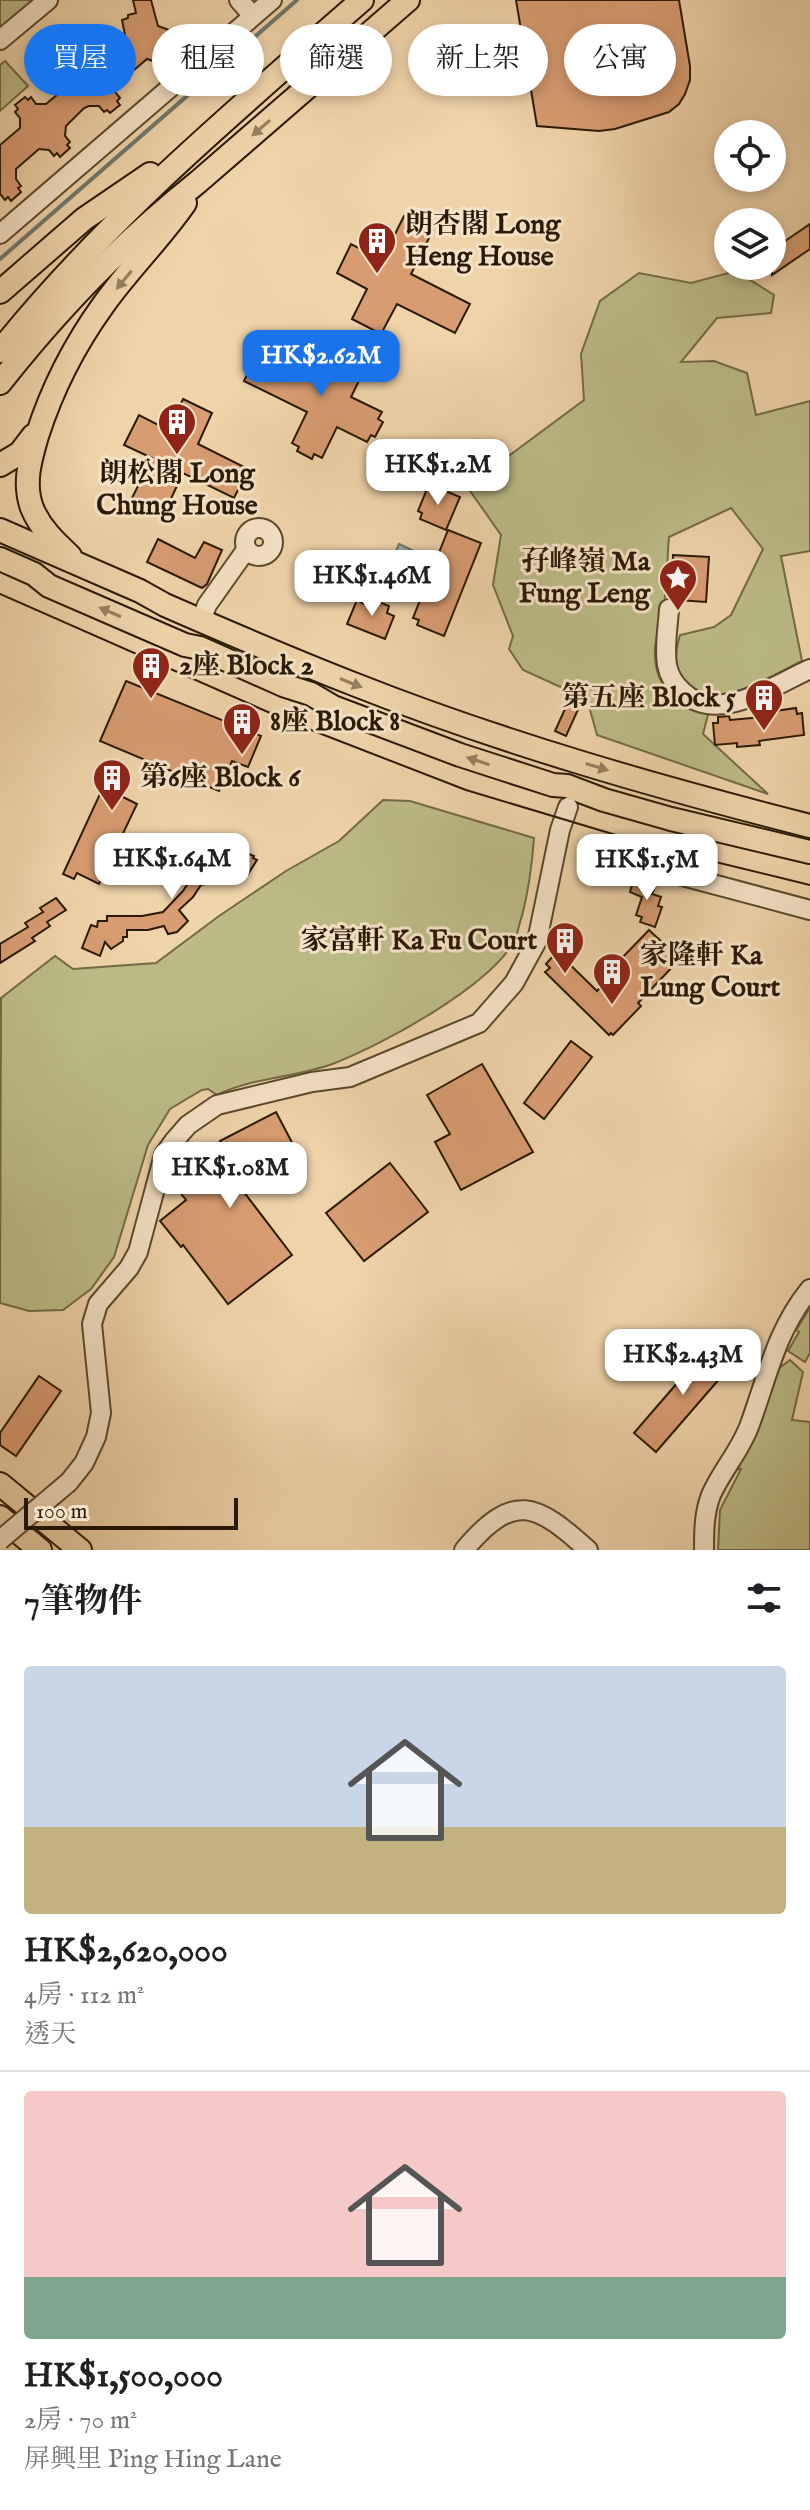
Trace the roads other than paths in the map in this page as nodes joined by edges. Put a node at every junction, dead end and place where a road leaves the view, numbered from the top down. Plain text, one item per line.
1 (48, 0) edge
2 (239, 0) edge
3 (272, 0) edge
4 (362, 0) edge
5 (408, 0) edge
6 (253, 16) junction
7 (0, 40) edge
8 (186, 153) junction
9 (198, 182) junction
10 (0, 234) edge
11 (0, 292) edge
12 (0, 351) edge
13 (0, 383) edge
14 (43, 417) junction
15 (0, 465) edge
16 (0, 530) edge
17 (246, 550) dead end
18 (0, 559) edge
19 (81, 565) junction
20 (0, 576) edge
21 (49, 586) junction
22 (669, 609) dead end
23 (201, 621) junction
24 (810, 669) edge
25 (553, 785) junction
26 (604, 800) junction
27 (568, 807) junction
28 (810, 826) edge
29 (810, 852) edge
30 (660, 870) dead end
31 (810, 910) edge
32 (810, 1289) edge
33 (0, 1484) edge
34 (0, 1517) edge
35 (0, 1540) edge
36 (40, 1550) edge
37 (80, 1550) edge
38 (464, 1550) edge
39 (588, 1550) edge
40 (704, 1550) edge

1 - 7 street
2 - 6 street
3 - 6 street
4 - 8 main road
5 -> 9 main road
6 - 10 street
8 - 11 main road
8 - 12 main road
9 - 13 main road
9 -> 14 main road
14 - 15 main road
14 - 19 main road
16 - 19 main road
17 - 23 street
18 - 21 main road
19 - 23 main road
20 - 21 main road
25 -> 21 main road
22 - 24 street
23 -> 28 main road
25 - 26 main road
25 - 27 street
26 - 27 street
26 - 29 main road
27 - 35 street, bridge
30 - 31 street
32 - 40 street
33 - 37 main road
34 - 36 main road
38 - 39 street

